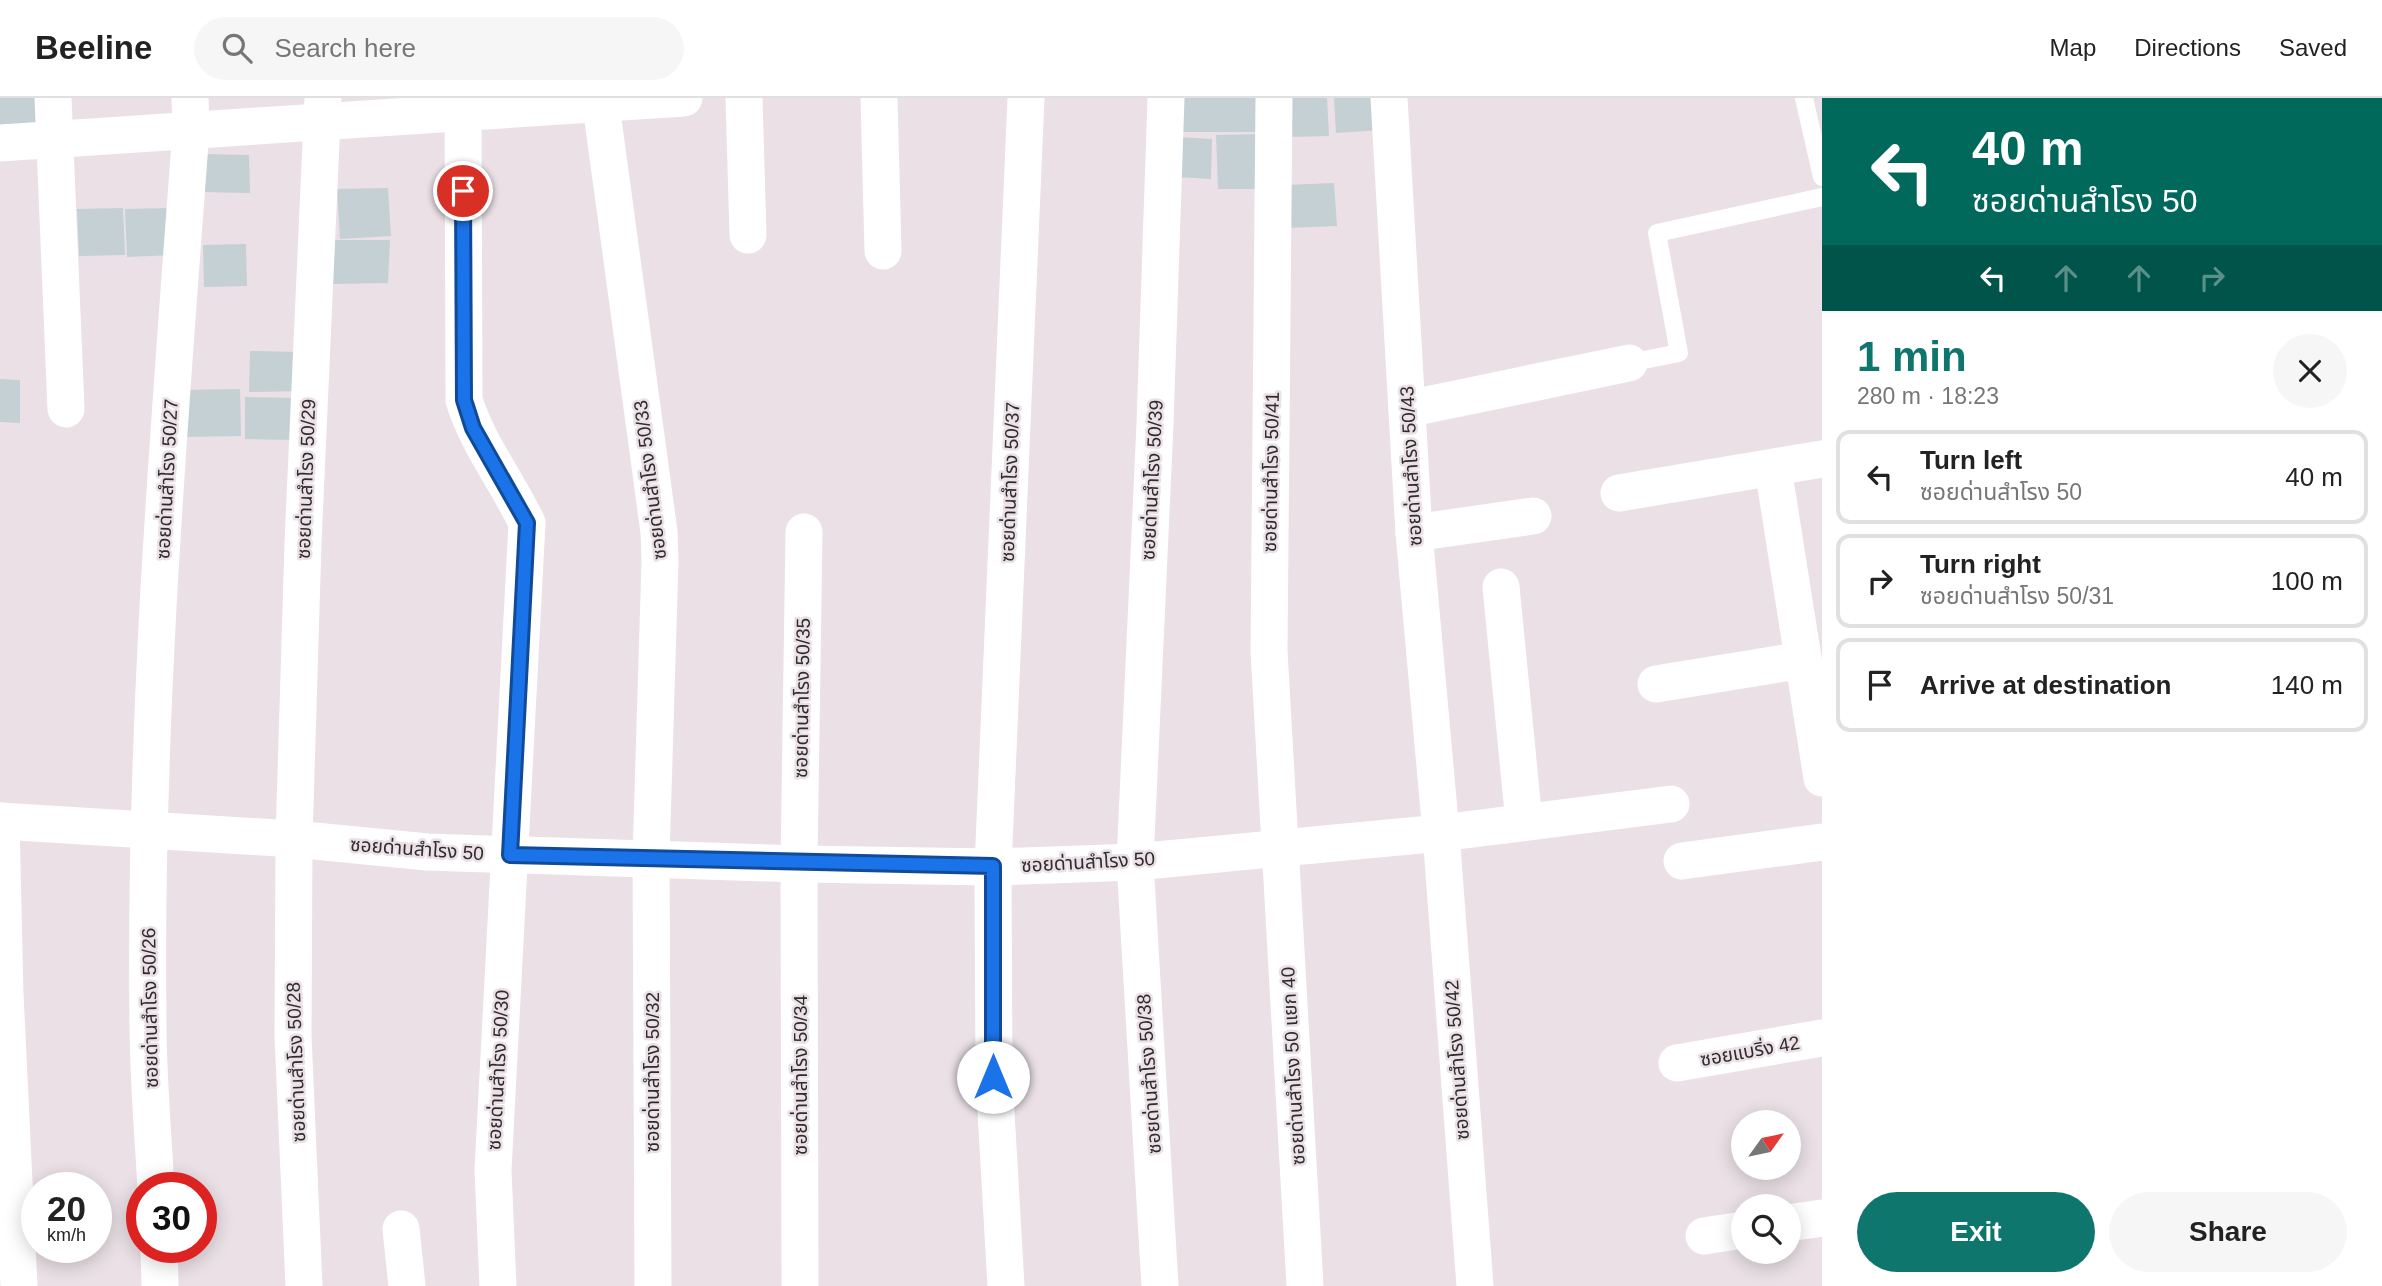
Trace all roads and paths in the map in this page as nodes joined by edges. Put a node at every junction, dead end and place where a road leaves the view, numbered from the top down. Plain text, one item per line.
1 (53, 98) edge
2 (684, 98) edge
3 (744, 98) edge
4 (879, 98) edge
5 (1026, 98) edge
6 (1166, 98) edge
7 (1274, 98) edge
8 (1389, 98) edge
9 (1804, 98) edge
10 (600, 101) edge
11 (463, 105) edge
12 (323, 109) edge
13 (191, 114) edge
14 (54, 140) junction
15 (0, 143) edge
16 (1822, 177) edge
17 (1822, 197) edge
18 (748, 235) dead end
19 (883, 251) dead end
20 (1629, 363) joint
21 (66, 409) dead end
22 (1407, 409) junction
23 (1822, 459) edge
24 (1773, 468) junction
25 (1619, 493) dead end
26 (1533, 516) dead end
27 (804, 532) dead end
28 (1414, 533) junction
29 (1501, 587) dead end
30 (1803, 660) junction
31 (1656, 684) dead end
32 (1822, 778) edge
33 (1671, 804) dead end
34 (0, 821) edge
35 (1524, 822) junction
36 (149, 828) junction
37 (1441, 833) junction
38 (293, 839) junction
39 (1822, 842) edge
40 (1281, 847) junction
41 (510, 855) junction
42 (651, 858) junction
43 (1682, 861) dead end
44 (1135, 862) junction
45 (799, 864) junction
46 (993, 866) junction
47 (1822, 1038) edge
48 (1677, 1063) dead end
49 (155, 1172) edge
50 (1822, 1217) edge
51 (1801, 1221) edge
52 (401, 1229) dead end
53 (1731, 1232) edge
54 (1704, 1236) dead end
55 (159, 1263) edge
56 (19, 1286) edge
57 (160, 1286) edge
58 (304, 1286) edge
59 (407, 1286) edge
60 (498, 1286) edge
61 (653, 1286) edge
62 (800, 1286) edge
63 (1006, 1286) edge
64 (1160, 1286) edge
65 (1305, 1286) edge
66 (1475, 1286) edge

1 - 14 street
2 - 10 street
3 - 18 street
4 - 19 street
5 - 46 street, ซอยด่านสำโรง 50/37
6 - 44 street, ซอยด่านสำโรง 50/39
7 - 40 street, ซอยด่านสำโรง 50/41
8 - 22 street, ซอยด่านสำโรง 50/43
9 - 16 lane
10 - 11 street
10 - 42 street, ซอยด่านสำโรง 50/33
11 - 12 street
11 - 41 street, ซอยด่านสำโรง 50/30
12 - 13 street
12 - 38 street, ซอยด่านสำโรง 50/29
13 - 14 street
13 - 36 street, ซอยด่านสำโรง 50/27
14 - 15 street
14 - 21 street
17 - 20 lane
20 - 22 street
22 - 28 street, ซอยด่านสำโรง 50/43
23 - 24 street
24 - 25 street
24 - 30 street
26 - 28 street
27 - 45 street, ซอยด่านสำโรง 50/35
28 - 37 street, ซอยด่านสำโรง 50/43
29 - 35 street
30 - 31 street
30 - 32 street
33 - 35 street, ซอยด่านสำโรง 50
34 - 36 street, ซอยด่านสำโรง 50
34 - 56 street
35 - 37 street, ซอยด่านสำโรง 50
36 - 38 street, ซอยด่านสำโรง 50
36 - 49 street, ซอยด่านสำโรง 50/26
37 - 40 street, ซอยด่านสำโรง 50
37 - 66 street, ซอยด่านสำโรง 50/42
38 - 41 street, ซอยด่านสำโรง 50
38 - 58 street, ซอยด่านสำโรง 50/28
39 - 43 street
40 - 44 street, ซอยด่านสำโรง 50
40 - 65 street, ซอยด่านสำโรง 50 แยก 40
41 - 42 street, ซอยด่านสำโรง 50
41 - 60 street, ซอยด่านสำโรง 50/30
42 - 45 street, ซอยด่านสำโรง 50
42 - 61 street, ซอยด่านสำโรง 50/32
44 - 46 street, ซอยด่านสำโรง 50
44 - 64 street, ซอยด่านสำโรง 50/38
45 - 46 street, ซอยด่านสำโรง 50
45 - 62 street, ซอยด่านสำโรง 50/34
46 - 63 street, ซอยด่านสำโรง 50/37
47 - 48 street, ซอยแบริ่ง 42
50 - 51 street
52 - 59 street
53 - 54 street
55 - 57 street

